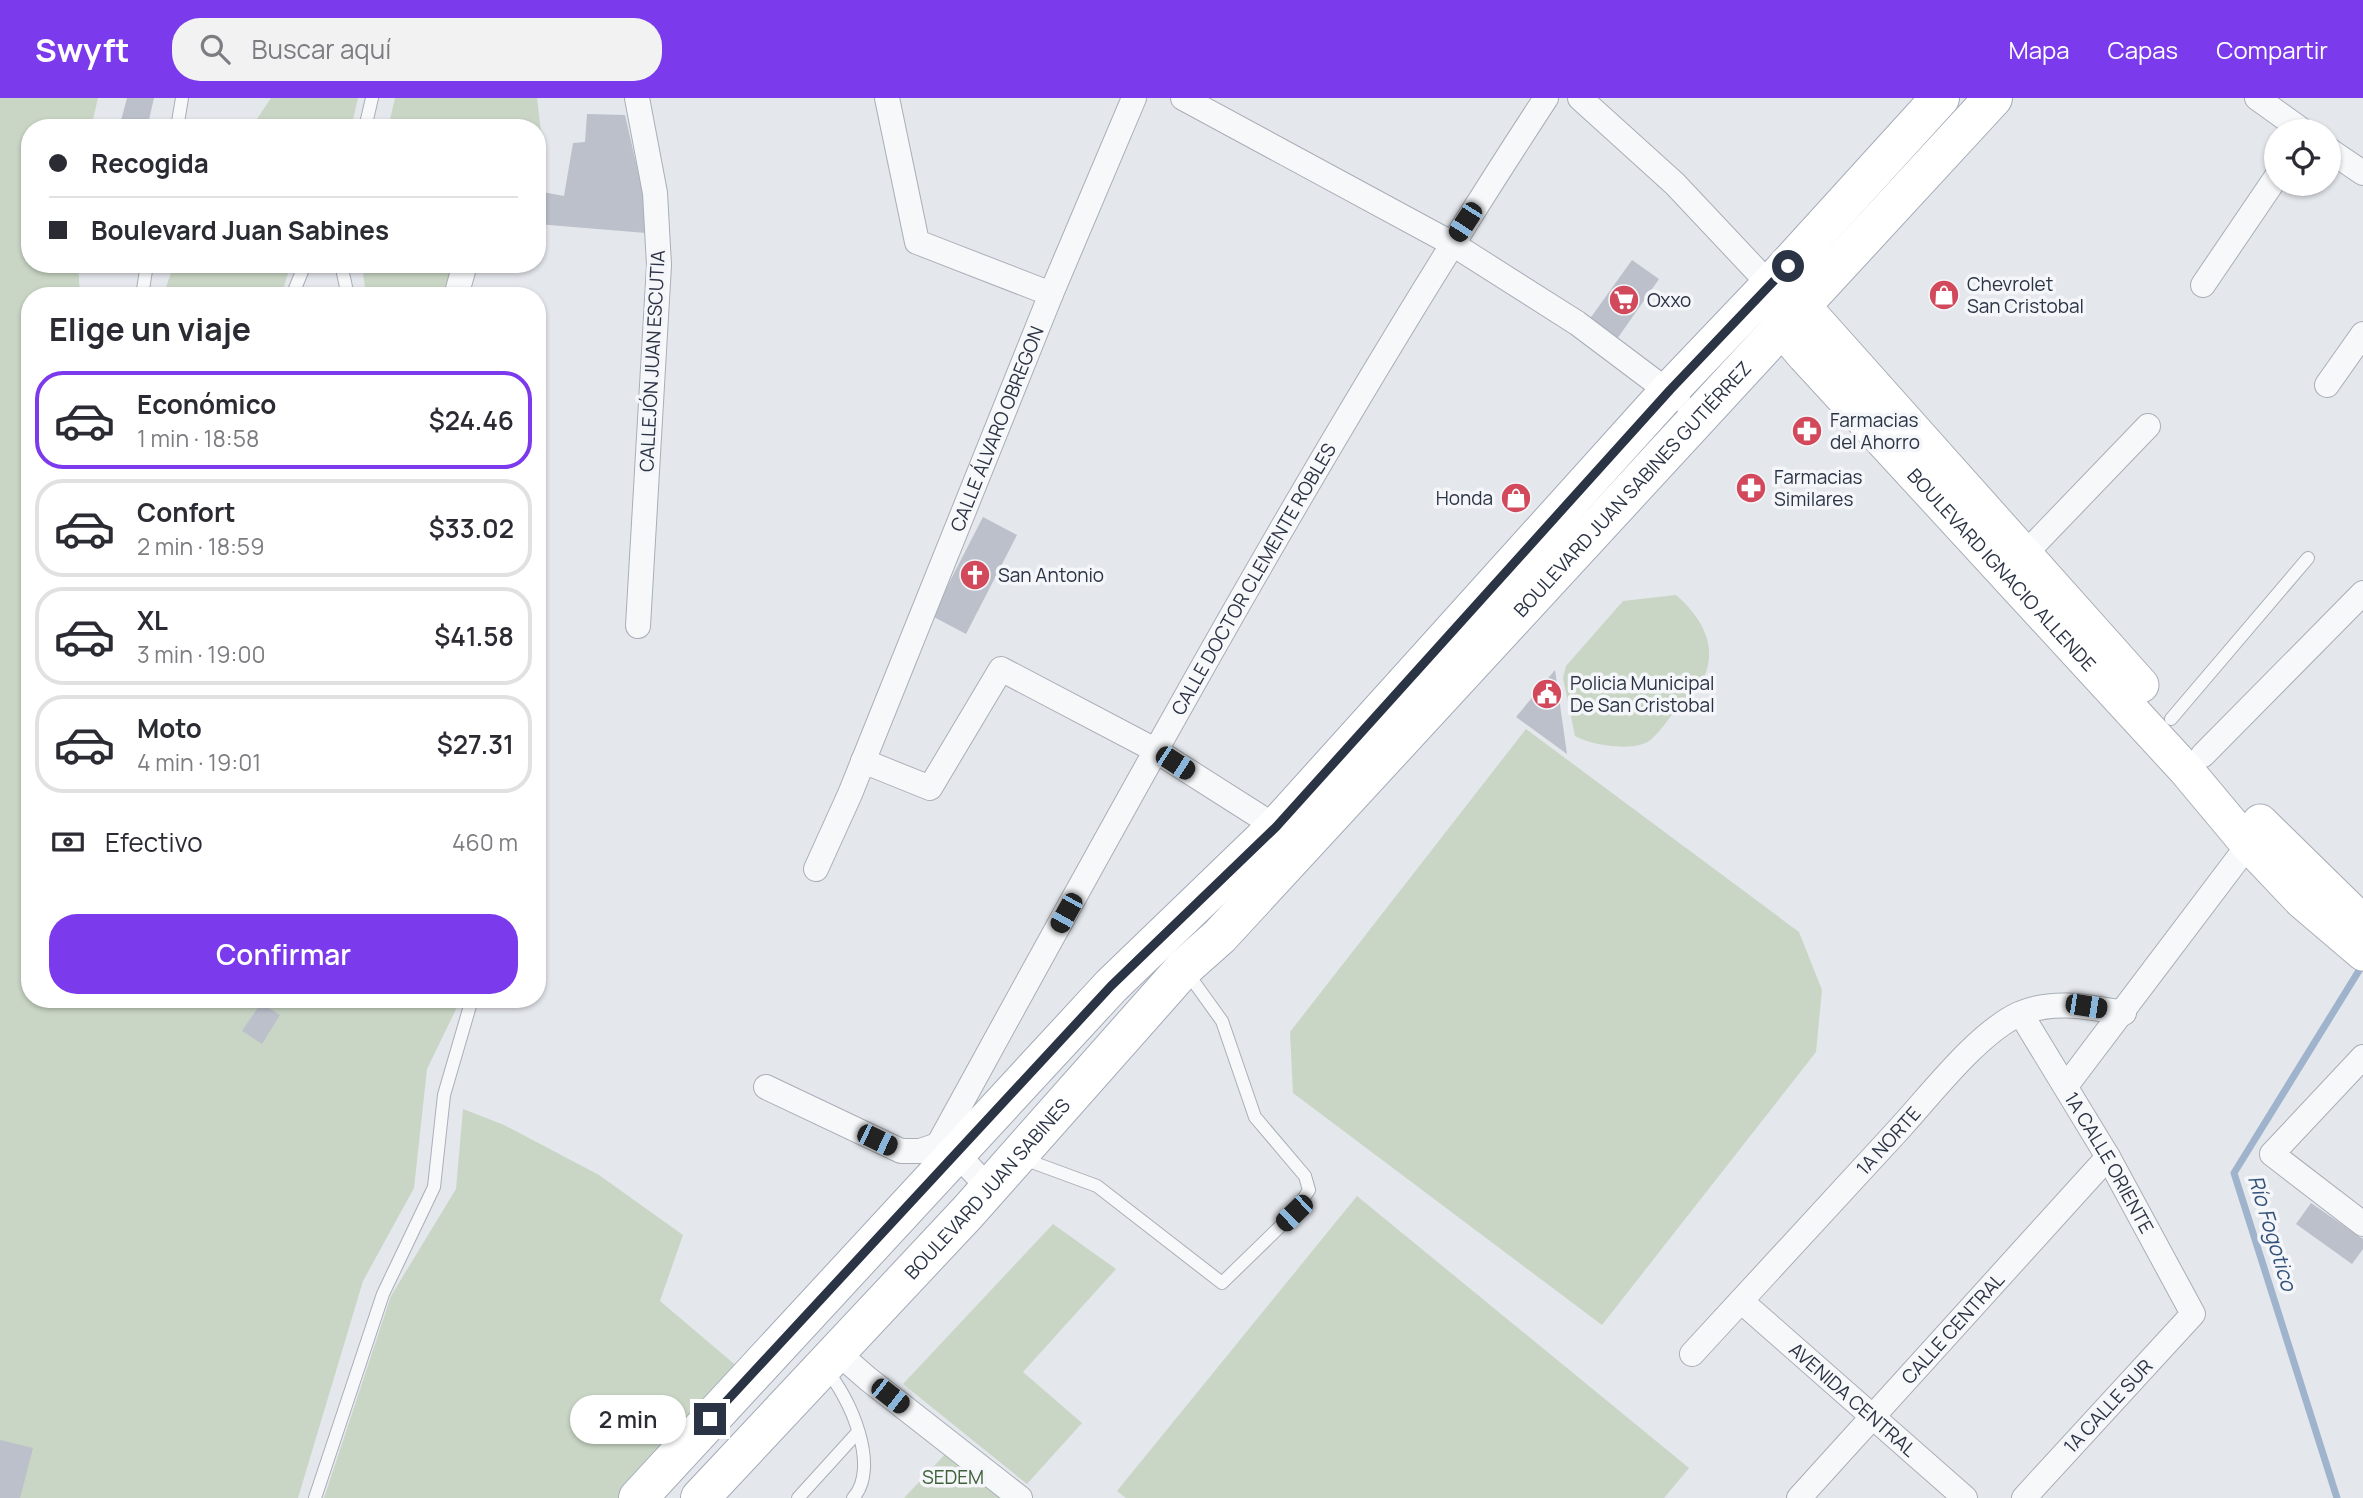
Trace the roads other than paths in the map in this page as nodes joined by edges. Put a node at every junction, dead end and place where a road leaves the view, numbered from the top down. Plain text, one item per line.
1 (182, 98) edge
2 (372, 98) edge
3 (637, 98) edge
4 (887, 98) edge
5 (1134, 98) edge
6 (1183, 98) edge
7 (1546, 98) edge
8 (1580, 98) edge
9 (1940, 98) edge
10 (1993, 98) edge
11 (2257, 98) edge
12 (178, 119) edge
13 (367, 119) edge
14 (2286, 119) edge
15 (2341, 158) edge
16 (2363, 173) edge
17 (2264, 195) edge
18 (1451, 243) junction
19 (1770, 285) junction
20 (2203, 285) dead end
21 (1051, 295) junction
22 (1792, 317) junction
23 (2363, 334) edge
24 (2327, 385) dead end
25 (1670, 390) junction
26 (1696, 418) junction
27 (2148, 426) dead end
28 (2024, 555) junction
29 (2308, 558) dead end
30 (2363, 593) edge
31 (638, 625) dead end
32 (2171, 719) junction
33 (1155, 750) junction
34 (2203, 755) junction
35 (863, 761) junction
36 (1276, 827) junction
37 (2255, 835) junction
38 (816, 869) dead end
39 (1271, 878) joint
40 (2360, 942) edge
41 (1184, 968) junction
42 (469, 1008) edge
43 (2124, 1013) junction
44 (2021, 1014) junction
45 (2363, 1057) edge
46 (2066, 1086) junction
47 (766, 1087) dead end
48 (947, 1149) junction
49 (1017, 1156) junction
50 (2108, 1157) junction
51 (989, 1188) junction
52 (2363, 1224) edge
53 (1741, 1301) junction
54 (2193, 1314) joint
55 (1692, 1354) dead end
56 (830, 1359) junction
57 (1873, 1418) junction
58 (857, 1433) junction
59 (315, 1498) edge
60 (638, 1498) edge
61 (701, 1498) edge
62 (798, 1498) edge
63 (853, 1498) edge
64 (1020, 1498) edge
65 (1799, 1498) edge
66 (1965, 1498) edge
67 (2024, 1498) edge

1 - 12 lane
2 - 13 lane
3 - 31 street, CALLEJÓN JUAN ESCUTIA
4 - 21 street
5 - 21 street, CALLE ÁLVARO OBREGON
6 - 18 street
7 - 18 street, CALLE DOCTOR CLEMENTE ROBLES
8 - 19 street
9 - 19 main road, BOULEVARD JUAN SABINES GUTIÉRREZ
10 - 22 main road, BOULEVARD JUAN SABINES GUTIÉRREZ
11 - 14 street
15 - 16 street
17 - 20 street
18 - 25 street
18 - 33 street, CALLE DOCTOR CLEMENTE ROBLES
19 - 22 main road, BOULEVARD IGNACIO ALLENDE
19 - 25 main road, BOULEVARD JUAN SABINES GUTIÉRREZ
21 - 35 street, CALLE ÁLVARO OBREGON
22 - 26 main road, BOULEVARD JUAN SABINES GUTIÉRREZ
22 - 28 main road, BOULEVARD IGNACIO ALLENDE
22 - 37 main road, BOULEVARD IGNACIO ALLENDE
23 - 24 street
25 - 26 street
25 - 36 main road, BOULEVARD JUAN SABINES GUTIÉRREZ
26 - 39 main road, BOULEVARD JUAN SABINES GUTIÉRREZ
27 - 28 street
28 - 32 main road, BOULEVARD IGNACIO ALLENDE
29 - 32 lane
30 - 34 street
32 - 34 main road, BOULEVARD IGNACIO ALLENDE
33 - 35 street
33 - 36 street
33 - 48 street, CALLE DOCTOR CLEMENTE ROBLES
34 - 37 main road, BOULEVARD IGNACIO ALLENDE
35 - 38 street, CALLE ÁLVARO OBREGON
36 - 48 main road
37 - 40 main road, BOULEVARD IGNACIO ALLENDE
37 - 43 street
39 - 41 main road, BOULEVARD JUAN SABINES
41 - 49 main road, BOULEVARD JUAN SABINES
41 - 49 lane
42 - 59 lane
43 - 44 street, 1A NORTE
43 - 46 street
44 - 46 street, 1A CALLE ORIENTE
44 - 53 street, 1A NORTE
45 - 52 street
46 - 50 street, 1A CALLE ORIENTE
47 - 48 street
48 - 51 street
48 - 60 main road
49 - 51 main road, BOULEVARD JUAN SABINES
50 - 54 street, 1A CALLE ORIENTE
50 - 57 street, CALLE CENTRAL
51 - 56 main road, BOULEVARD JUAN SABINES
53 - 55 street, 1A NORTE
53 - 57 street, AVENIDA CENTRAL
54 - 67 street, 1A CALLE SUR
56 - 58 lane
56 - 61 main road, BOULEVARD JUAN SABINES
56 - 64 street
57 - 65 street, CALLE CENTRAL
57 - 66 street, AVENIDA CENTRAL
58 - 62 lane
58 - 63 lane

